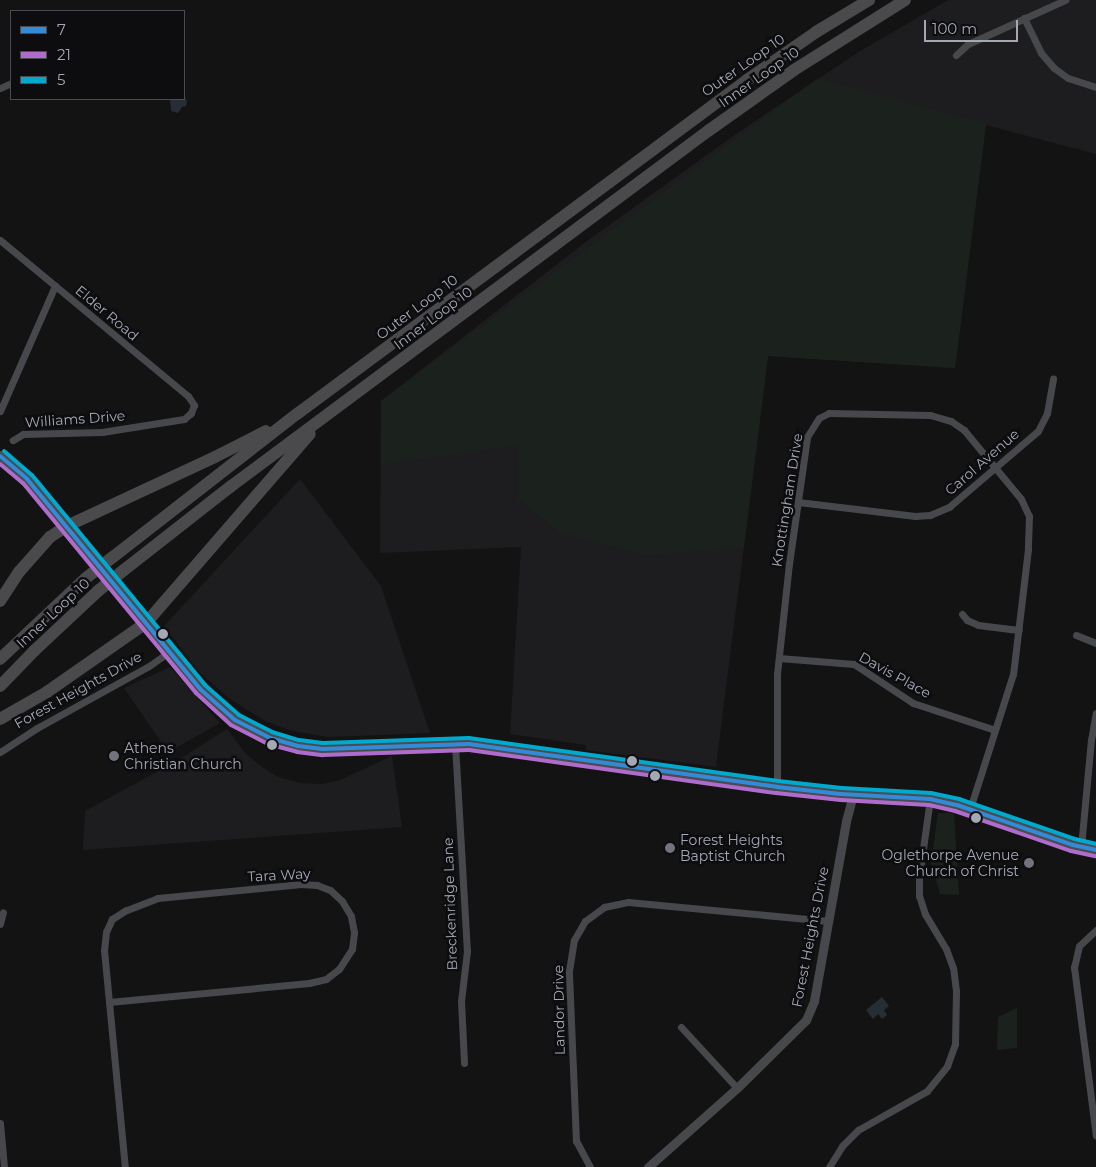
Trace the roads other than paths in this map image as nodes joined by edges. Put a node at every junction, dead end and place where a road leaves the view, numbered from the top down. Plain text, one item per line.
1 (870, 0) edge
2 (905, 0) edge
3 (1065, 0) edge
4 (1024, 18) junction
5 (956, 54) dead end
6 (1096, 87) edge
7 (0, 240) edge
8 (55, 286) junction
9 (1053, 379) dead end
10 (194, 408) joint
11 (0, 411) edge
12 (297, 414) junction
13 (326, 417) junction
14 (14, 440) dead end
15 (0, 456) edge
16 (995, 469) junction
17 (798, 502) junction
18 (67, 526) junction
19 (0, 601) edge
20 (962, 614) dead end
21 (146, 623) junction
22 (1019, 630) junction
23 (1076, 634) dead end
24 (1096, 643) edge
25 (169, 652) junction
26 (779, 658) junction
27 (0, 659) edge
28 (0, 686) edge
29 (1096, 713) edge
30 (0, 719) edge
31 (995, 730) junction
32 (455, 744) junction
33 (0, 752) edge
34 (777, 787) junction
35 (853, 795) junction
36 (930, 799) junction
37 (970, 808) junction
38 (1081, 847) junction
39 (1096, 850) edge
40 (3, 912) dead end
41 (828, 921) junction
42 (0, 924) edge
43 (1096, 930) edge
44 (109, 1002) junction
45 (681, 1027) dead end
46 (464, 1063) dead end
47 (737, 1088) junction
48 (0, 1123) edge
49 (1096, 1136) edge
50 (4, 1167) edge
51 (125, 1167) edge
52 (590, 1167) edge
53 (648, 1167) edge
54 (829, 1167) edge

1 - 12 highway, Outer Loop 10
2 - 13 highway, Inner Loop 10
3 - 4 street
4 - 5 street
4 - 6 street
7 - 8 street, Elder Road
8 - 10 street, Elder Road
8 - 11 street
9 - 16 street, Carol Avenue
10 - 14 street, Williams Drive
12 - 18 highway
12 - 27 highway, Outer Loop 10, bridge
13 - 21 highway
13 - 28 highway, Inner Loop 10, bridge
15 - 18 main road
16 - 17 street, Carol Avenue
16 - 17 street, Knottingham Drive
16 - 22 street, Knottingham Drive
17 - 26 street, Knottingham Drive
18 - 19 highway
18 - 21 main road
20 - 22 street
21 - 25 main road
21 - 30 highway
22 - 31 street, Knottingham Drive
23 - 24 street
25 - 32 main road
25 - 33 street, Forest Heights Drive
26 - 31 street, Davis Place
26 - 34 street, Knottingham Drive
29 - 38 street
31 - 37 street, Knottingham Drive
32 - 34 main road
32 - 46 street, Breckenridge Lane
34 - 35 main road
35 - 36 main road
35 - 41 street, Forest Heights Drive
36 - 37 main road
36 - 54 street
37 - 38 main road
38 - 39 main road
40 - 42 street
41 - 47 street, Forest Heights Drive
41 - 52 street, Landor Drive
43 - 49 street
44 - 44 street, Tara Way
44 - 51 street, Tara Way
45 - 47 street
47 - 53 street, Forest Heights Drive
48 - 50 street

